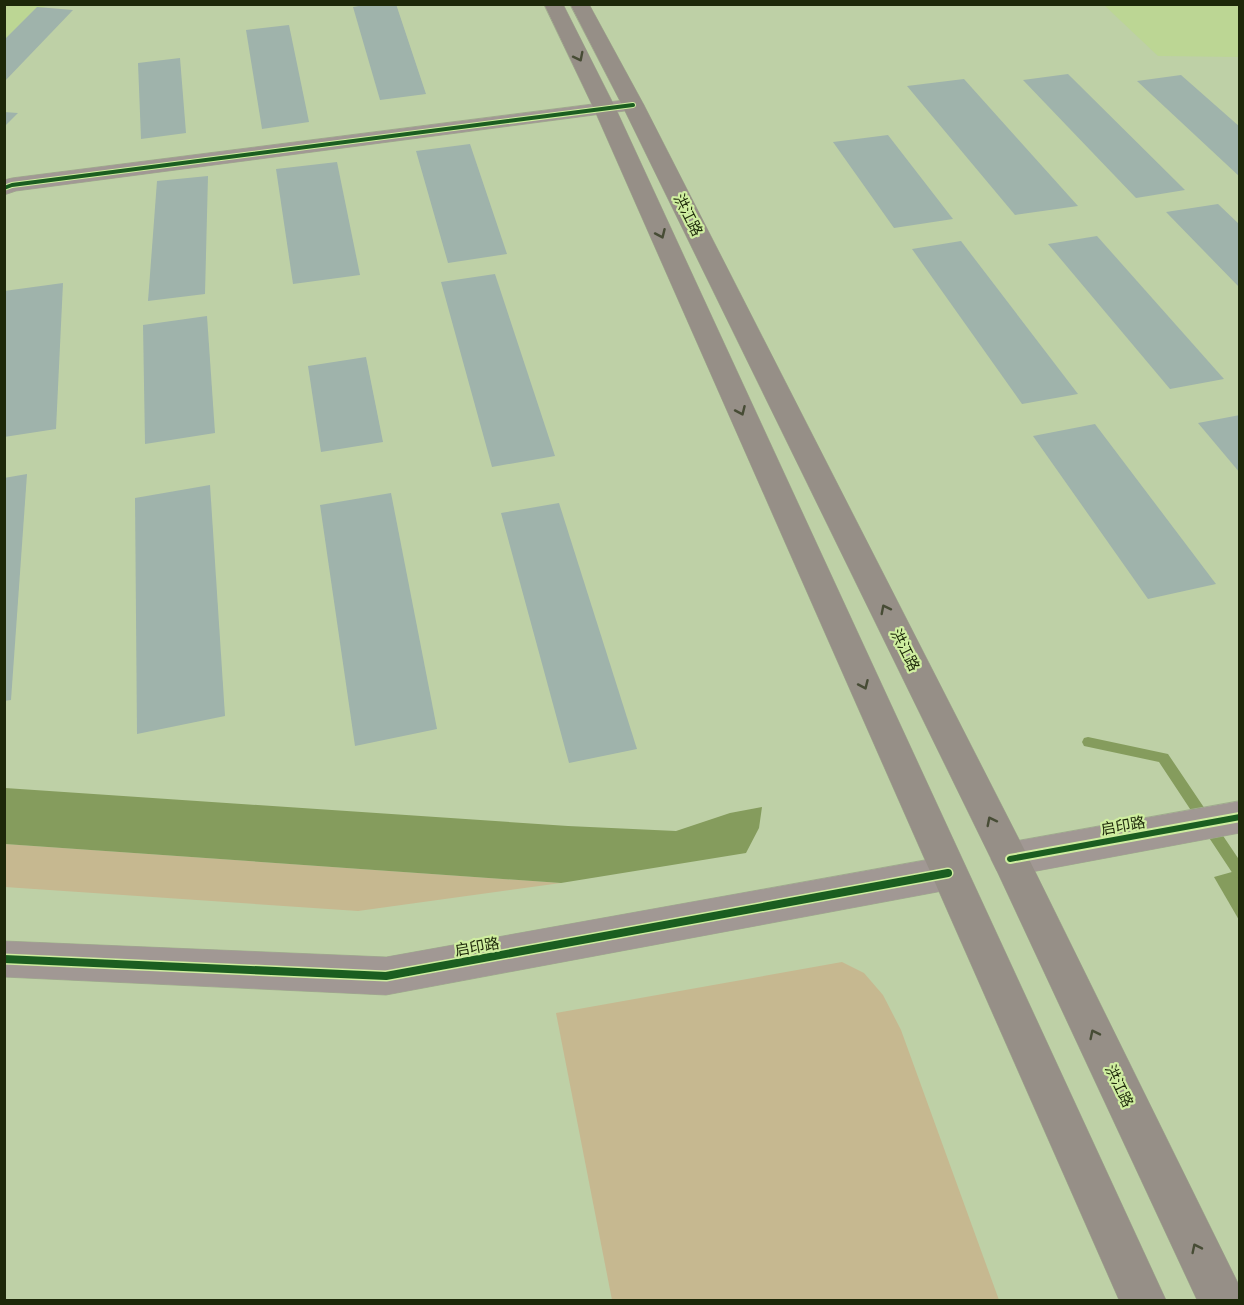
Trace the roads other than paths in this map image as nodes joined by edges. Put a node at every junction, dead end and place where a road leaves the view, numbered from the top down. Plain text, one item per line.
1 (552, 4) edge
2 (579, 4) edge
3 (619, 107) junction
4 (4, 188) edge
5 (1239, 817) edge
6 (1010, 859) junction
7 (948, 873) junction
8 (4, 959) edge
9 (1143, 1300) edge
10 (1221, 1300) edge

1 -> 3 main road, 洪江路
2 - 3 main road, 洪江路
3 - 4 street
6 -> 3 main road, 洪江路
3 -> 7 main road, 洪江路
5 - 6 street, 启印路
10 -> 6 main road, 洪江路
7 - 8 street, 启印路
7 - 9 main road, 洪江路

